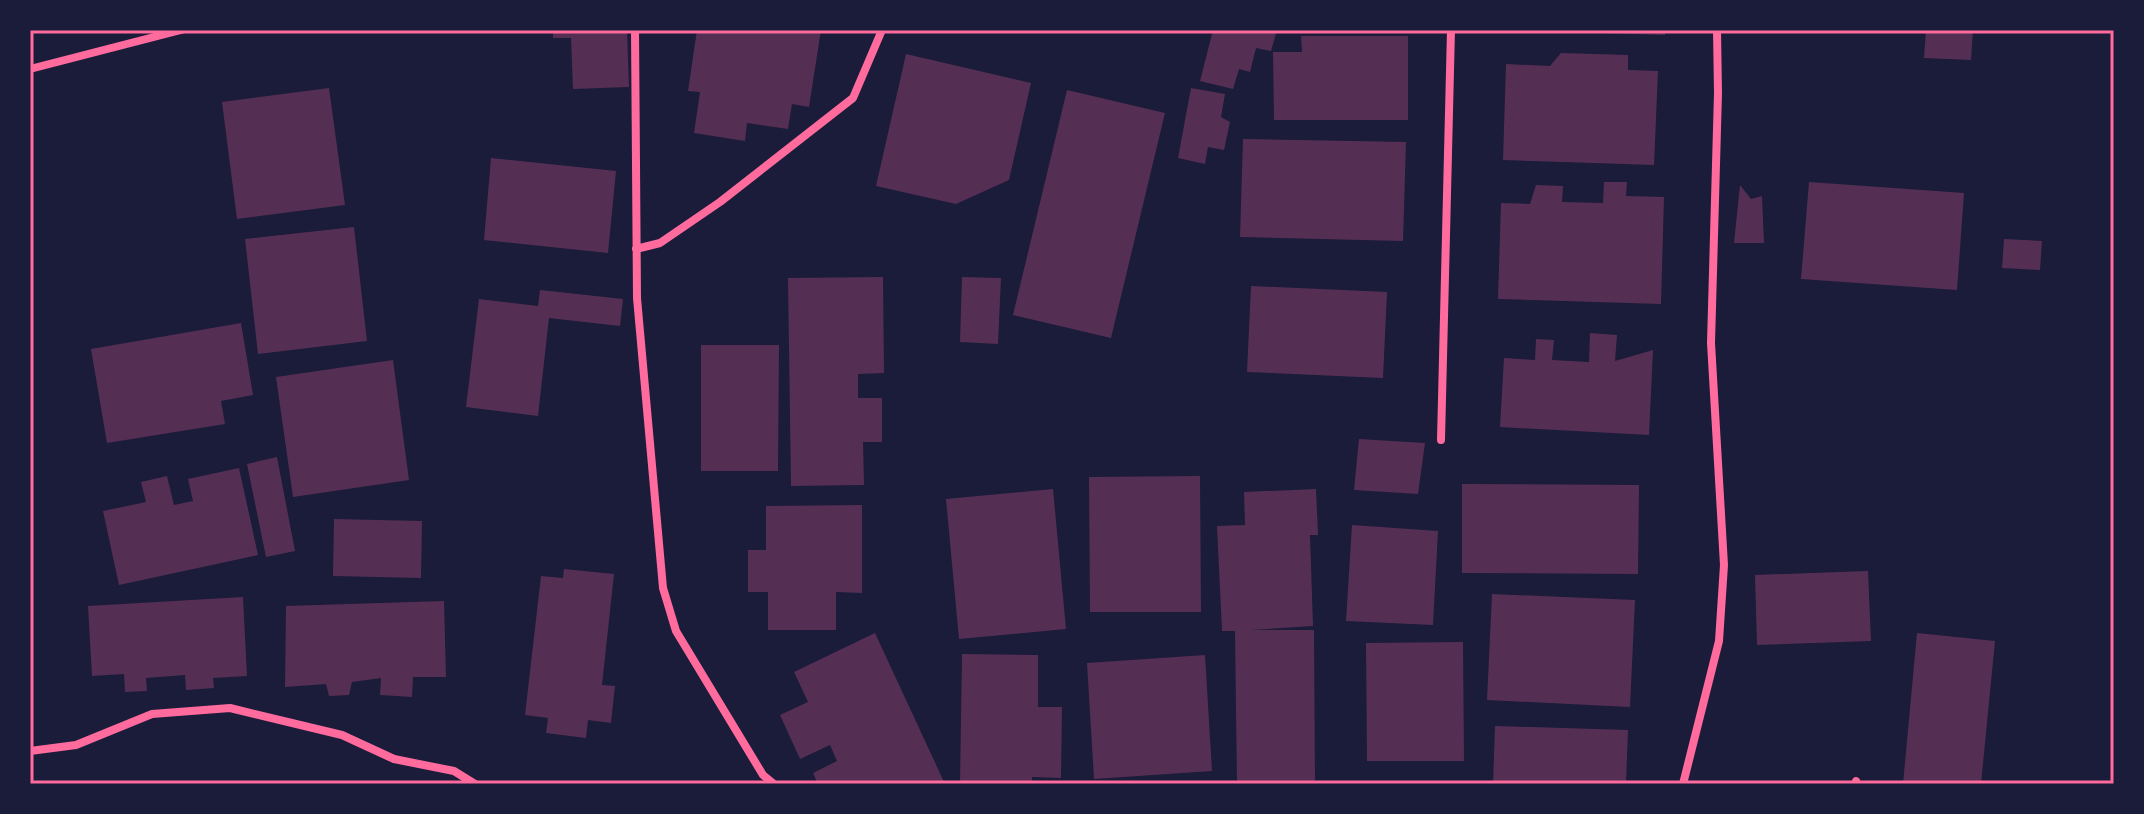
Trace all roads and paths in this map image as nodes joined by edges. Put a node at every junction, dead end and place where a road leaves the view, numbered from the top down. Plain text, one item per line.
1 (181, 30) edge
2 (635, 30) edge
3 (882, 30) edge
4 (1451, 30) edge
5 (1717, 30) edge
6 (30, 69) edge
7 (636, 249) junction
8 (1441, 440) dead end
9 (30, 751) edge
10 (475, 784) edge
11 (774, 784) edge
12 (1683, 784) edge

1 - 6 street
2 - 7 street
3 - 7 street
4 - 8 street
5 - 12 street
7 - 11 street
9 - 10 street

